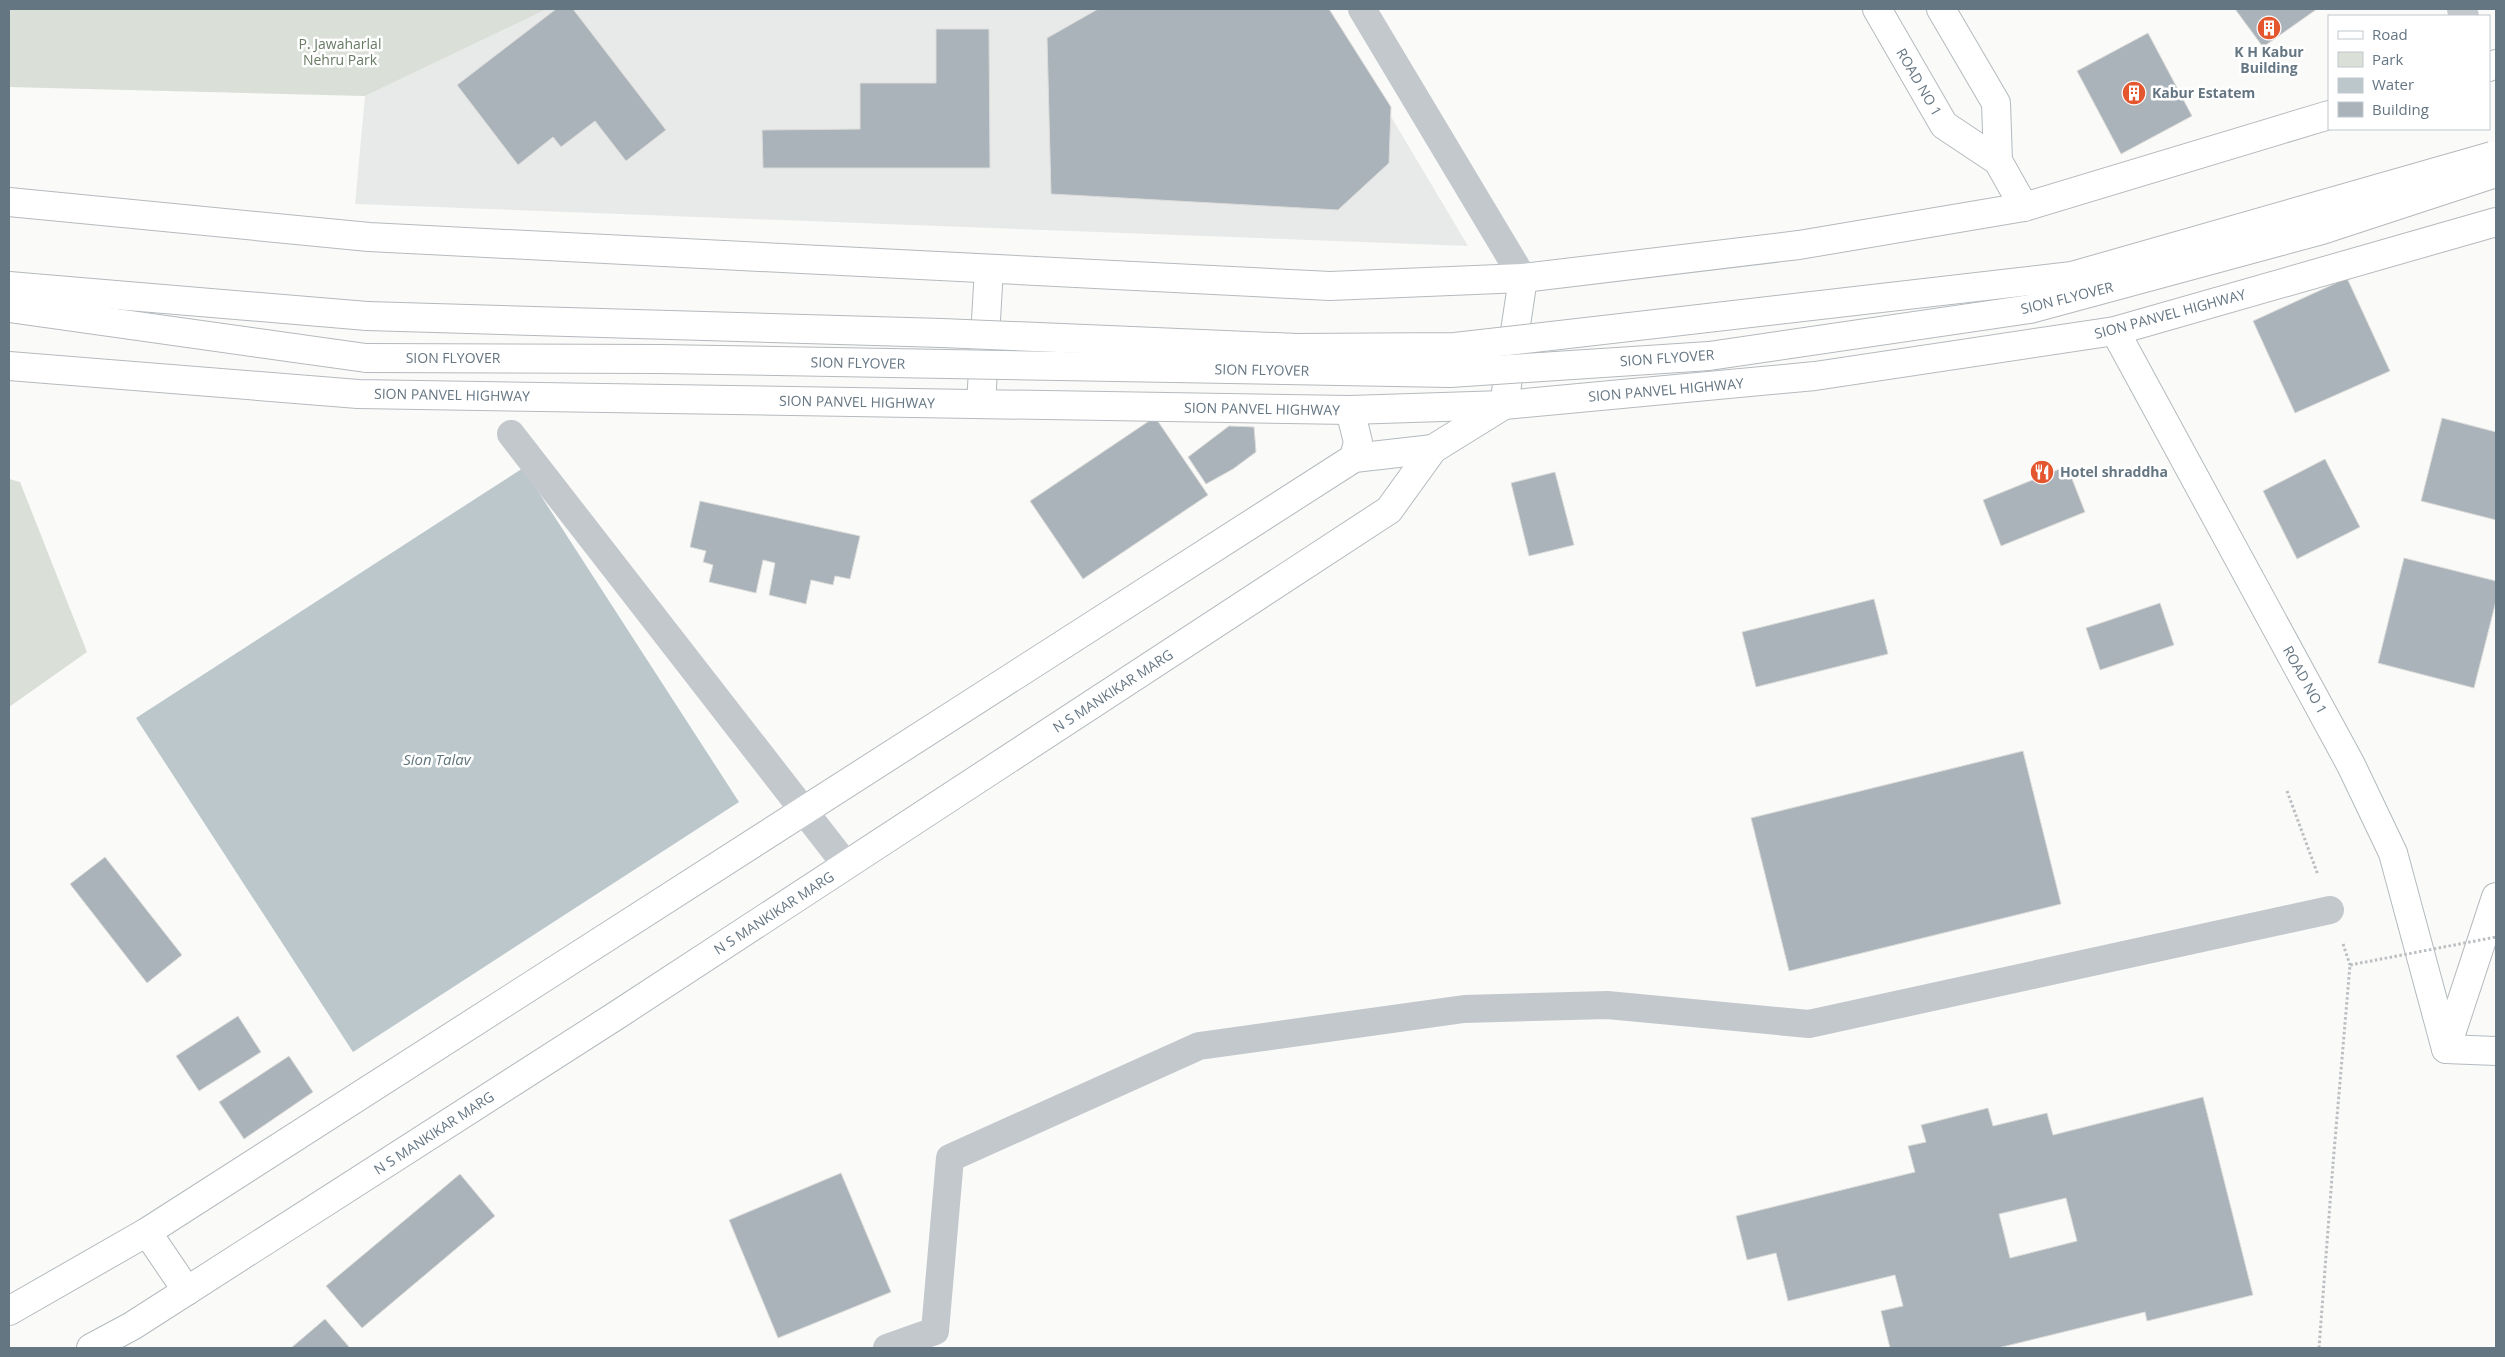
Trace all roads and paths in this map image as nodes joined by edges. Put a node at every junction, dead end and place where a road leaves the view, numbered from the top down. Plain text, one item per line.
1 (1362, 9) edge
2 (1877, 9) edge
3 (1941, 9) edge
4 (2328, 115) edge
5 (2496, 155) edge
6 (1998, 161) junction
7 (2496, 173) edge
8 (9, 202) edge
9 (2024, 207) junction
10 (2496, 222) edge
11 (989, 269) junction
12 (1523, 278) junction
13 (9, 286) edge
14 (9, 308) edge
15 (2115, 331) junction
16 (9, 366) edge
17 (981, 404) junction
18 (1504, 405) junction
19 (1350, 410) junction
20 (511, 434) dead end
21 (1433, 449) junction
22 (1354, 458) junction
23 (2287, 791) dead end
24 (804, 811) junction
25 (846, 865) junction
26 (2314, 866) dead end
27 (2496, 897) edge
28 (2330, 910) dead end
29 (2496, 937) edge
30 (2446, 1049) junction
31 (2496, 1050) edge
32 (148, 1232) junction
33 (187, 1291) junction
34 (9, 1311) edge
35 (91, 1348) edge
36 (887, 1348) edge
37 (2319, 1348) edge

1 - 12 street
2 - 6 main road, ROAD NO 1
3 - 6 main road, ROAD NO 1
4 - 9 main road
5 - 13 main road, SION FLYOVER, bridge
6 - 9 main road, ROAD NO 1
7 - 14 main road, SION FLYOVER, bridge
8 - 11 main road
9 - 12 main road
10 - 15 main road, SION PANVEL HIGHWAY
11 - 12 main road
11 - 17 main road
12 - 18 main road
15 - 18 main road, SION PANVEL HIGHWAY
15 - 30 main road, ROAD NO 1
16 - 17 main road, SION PANVEL HIGHWAY
17 - 19 main road, SION PANVEL HIGHWAY
18 - 19 main road, SION PANVEL HIGHWAY
18 - 21 main road, N S MANKIKAR MARG
19 - 22 main road
20 - 24 street
21 - 22 main road, N S MANKIKAR MARG
21 - 25 main road, N S MANKIKAR MARG
22 - 24 main road, N S MANKIKAR MARG
23 - 26 path
24 - 25 street
24 - 32 main road, N S MANKIKAR MARG
25 - 33 main road, N S MANKIKAR MARG
27 - 30 main road
28 - 36 street
29 - 37 path, bridge
30 - 31 main road
32 - 33 main road
32 - 34 main road, N S MANKIKAR MARG
33 - 35 main road, N S MANKIKAR MARG

